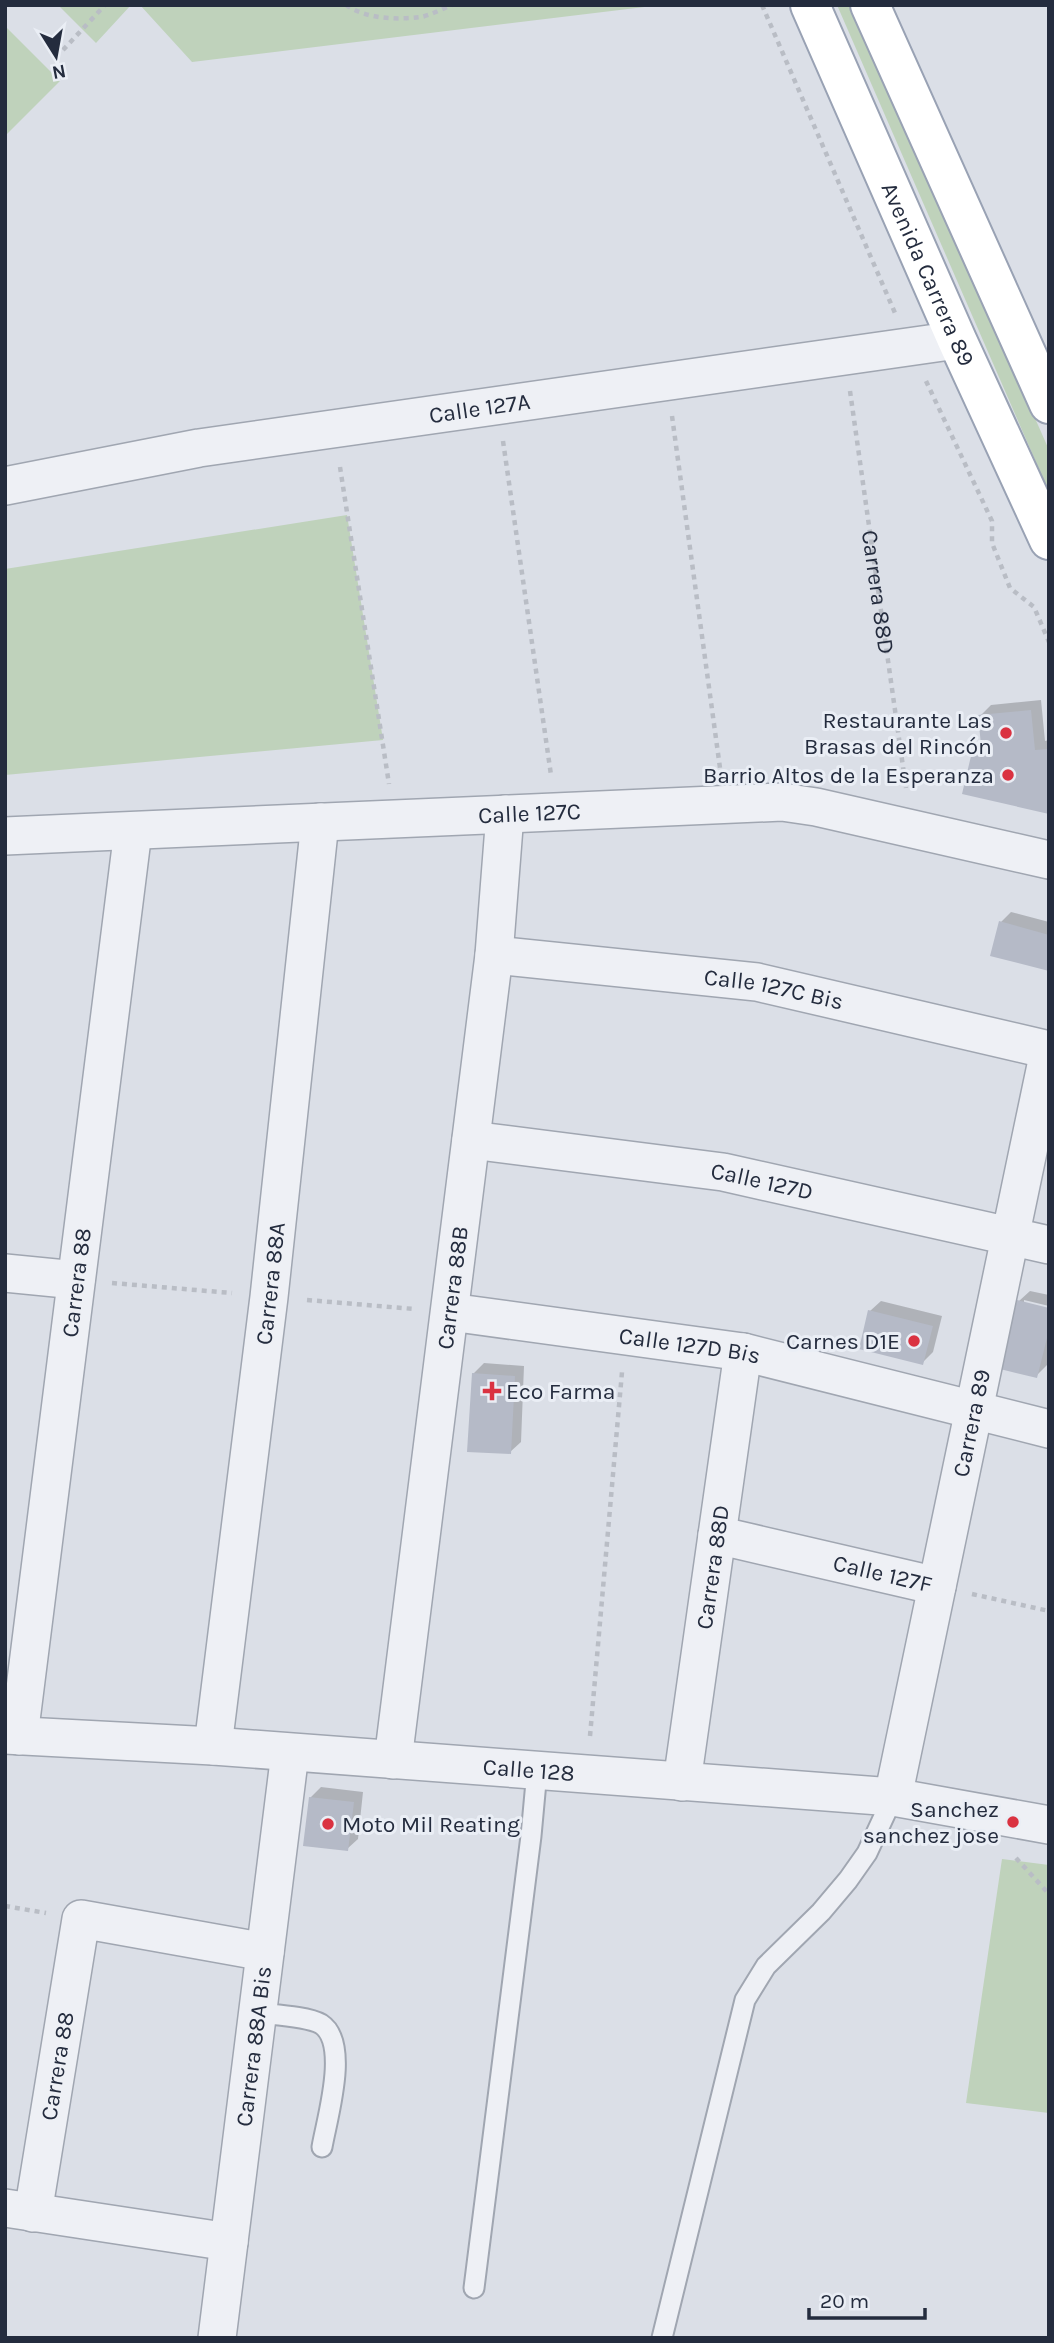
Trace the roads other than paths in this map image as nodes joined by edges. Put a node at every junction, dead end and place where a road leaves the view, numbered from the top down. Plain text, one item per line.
1 (810, 5) edge
2 (870, 5) edge
3 (957, 340) junction
4 (1049, 404) edge
5 (5, 486) edge
6 (1049, 540) edge
7 (505, 814) junction
8 (320, 822) junction
9 (133, 831) junction
10 (5, 836) edge
11 (1049, 860) edge
12 (494, 955) junction
13 (1049, 1051) edge
14 (471, 1140) junction
15 (1010, 1237) junction
16 (1049, 1245) edge
17 (5, 1273) edge
18 (76, 1280) junction
19 (450, 1312) junction
20 (743, 1352) junction
21 (974, 1411) junction
22 (1049, 1429) edge
23 (717, 1535) junction
24 (937, 1586) junction
25 (12, 1735) edge
26 (213, 1746) junction
27 (290, 1753) junction
28 (393, 1760) junction
29 (537, 1771) junction
30 (682, 1782) junction
31 (893, 1797) junction
32 (1049, 1825) edge
33 (265, 1952) junction
34 (257, 2013) junction
35 (322, 2147) dead end
36 (19, 2210) edge
37 (229, 2242) junction
38 (474, 2288) dead end
39 (217, 2338) edge
40 (662, 2338) edge

1 - 3 main road, Avenida Carrera 89
2 - 4 main road
3 - 5 street, Calle 127A
3 - 6 main road, Avenida Carrera 89
7 - 8 street, Calle 127C
7 - 11 street, Calle 127C
7 - 12 street, Carrera 88B
8 - 9 street, Calle 127C
8 - 26 street, Carrera 88A
9 - 10 street, Calle 127C
9 - 18 street, Carrera 88
12 - 13 street, Calle 127C Bis
12 - 14 street, Carrera 88B
13 - 15 street, Carrera 89
14 - 15 street, Calle 127D
14 - 19 street, Carrera 88B
15 - 16 street, Calle 127D
15 - 21 street, Carrera 89
17 - 18 street
18 - 25 street, Carrera 88
19 - 20 street, Calle 127D Bis
19 - 28 street, Carrera 88B
20 - 21 street, Calle 127D Bis
20 - 23 street, Carrera 88D
21 - 22 street, Calle 127D Bis
21 - 24 street, Carrera 89
23 - 24 street, Calle 127F
23 - 30 street, Carrera 88D
24 - 31 street, Carrera 89
25 - 26 street, Calle 128
26 - 27 street, Calle 128
27 - 28 street, Calle 128
27 - 33 street, Carrera 88A Bis
28 - 29 street, Calle 128
29 - 30 street, Calle 128
29 - 38 lane
30 - 31 street, Calle 128
31 - 32 street, Calle 128
31 - 40 lane
33 - 34 street, Carrera 88A Bis
33 - 36 street, Carrera 88
34 - 35 lane
34 - 37 street, Carrera 88A Bis
36 - 37 street
37 - 39 street, Carrera 88A Bis

